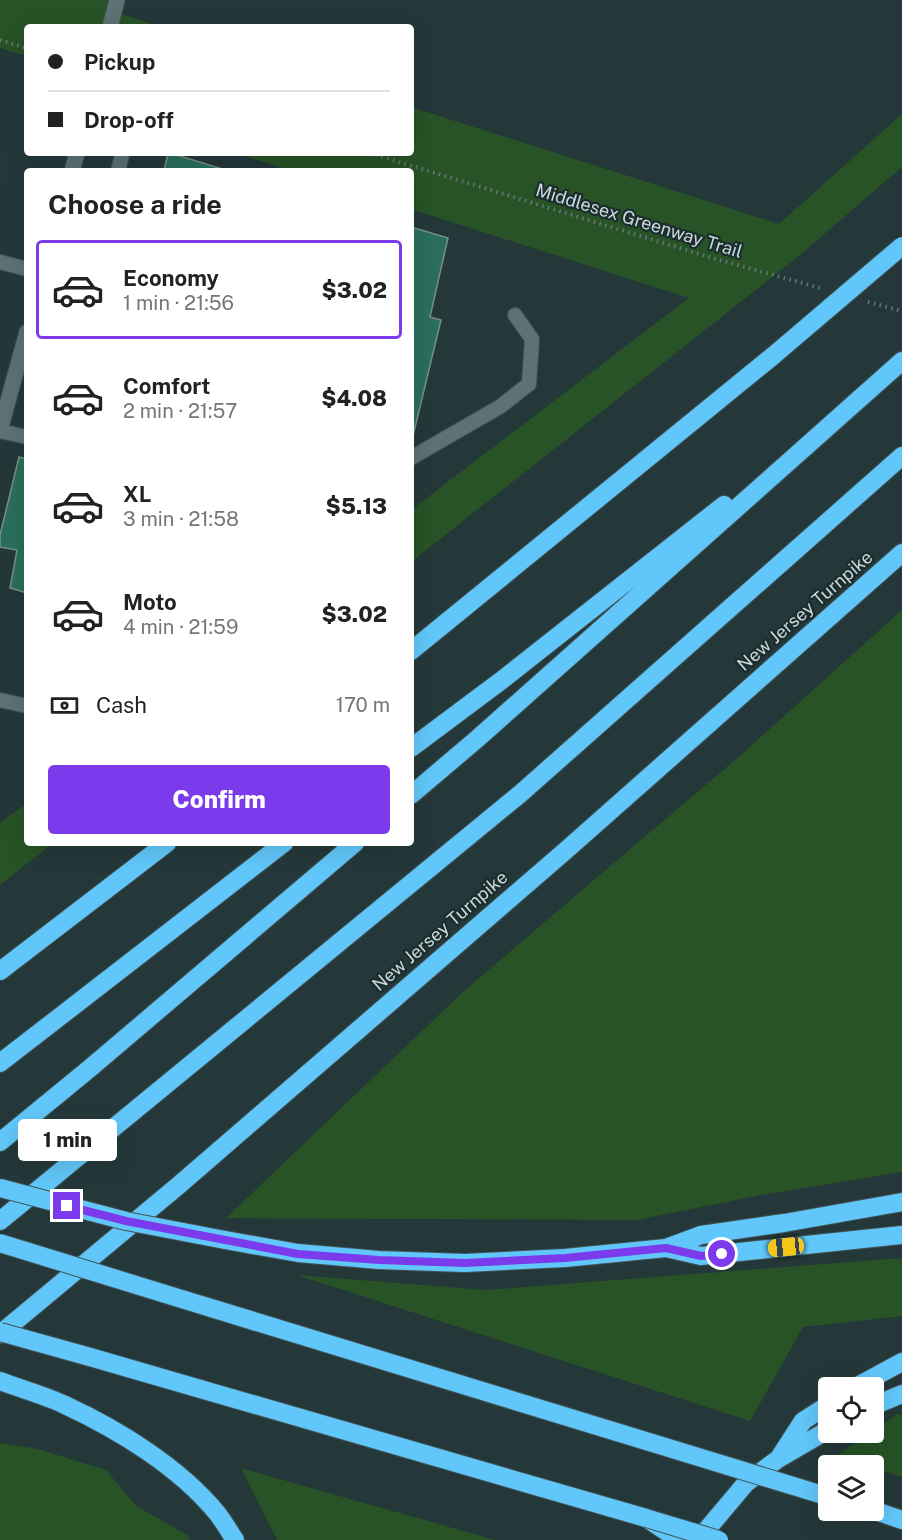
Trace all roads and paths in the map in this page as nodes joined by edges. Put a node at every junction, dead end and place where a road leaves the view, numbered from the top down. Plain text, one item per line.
1 (117, 0) edge
2 (111, 24) edge
3 (0, 40) edge
4 (24, 47) edge
5 (380, 156) edge
6 (902, 246) edge
7 (0, 262) edge
8 (24, 268) edge
9 (822, 289) dead end
10 (868, 302) dead end
11 (902, 311) edge
12 (515, 315) dead end
13 (24, 343) edge
14 (902, 361) edge
15 (876, 385) junction
16 (0, 431) edge
17 (24, 436) edge
18 (414, 456) edge
19 (902, 456) edge
20 (902, 553) edge
21 (414, 649) edge
22 (0, 700) edge
23 (24, 705) edge
24 (414, 746) edge
25 (414, 792) edge
26 (163, 846) edge
27 (280, 846) edge
28 (351, 846) edge
29 (0, 971) edge
30 (0, 1063) edge
31 (0, 1142) edge
32 (0, 1188) edge
33 (902, 1202) edge
34 (0, 1221) edge
35 (902, 1234) edge
36 (0, 1243) edge
37 (666, 1248) junction
38 (0, 1333) edge
39 (902, 1362) edge
40 (874, 1377) edge
41 (0, 1381) edge
42 (902, 1395) edge
43 (884, 1402) edge
44 (818, 1411) edge
45 (818, 1436) edge
46 (778, 1459) junction
47 (818, 1493) edge
48 (721, 1511) junction
49 (884, 1514) edge
50 (646, 1518) junction
51 (902, 1520) edge
52 (235, 1540) edge
53 (679, 1540) edge
54 (698, 1540) edge
55 (708, 1540) edge
56 (719, 1540) edge

1 - 2 street
3 - 4 path
5 - 9 path, Middlesex Greenway Trail
6 - 21 highway, bridge
7 - 8 lane
10 - 11 path
12 - 18 lane
13 - 16 street
14 - 15 highway
15 - 24 highway
15 - 25 highway
16 - 17 lane
19 - 34 highway
20 - 38 highway, New Jersey Turnpike
22 - 23 lane
26 - 29 highway
27 - 30 highway
28 - 31 highway
32 - 37 highway, bridge
33 - 37 highway
35 - 37 highway
36 - 47 highway, bridge
38 - 50 highway, bridge
39 - 40 highway
41 - 52 highway
42 - 43 highway
44 - 46 highway
45 - 46 highway
46 - 48 highway
48 - 54 highway
48 - 55 highway
49 - 51 highway
50 - 53 highway, bridge
50 - 56 highway, bridge

